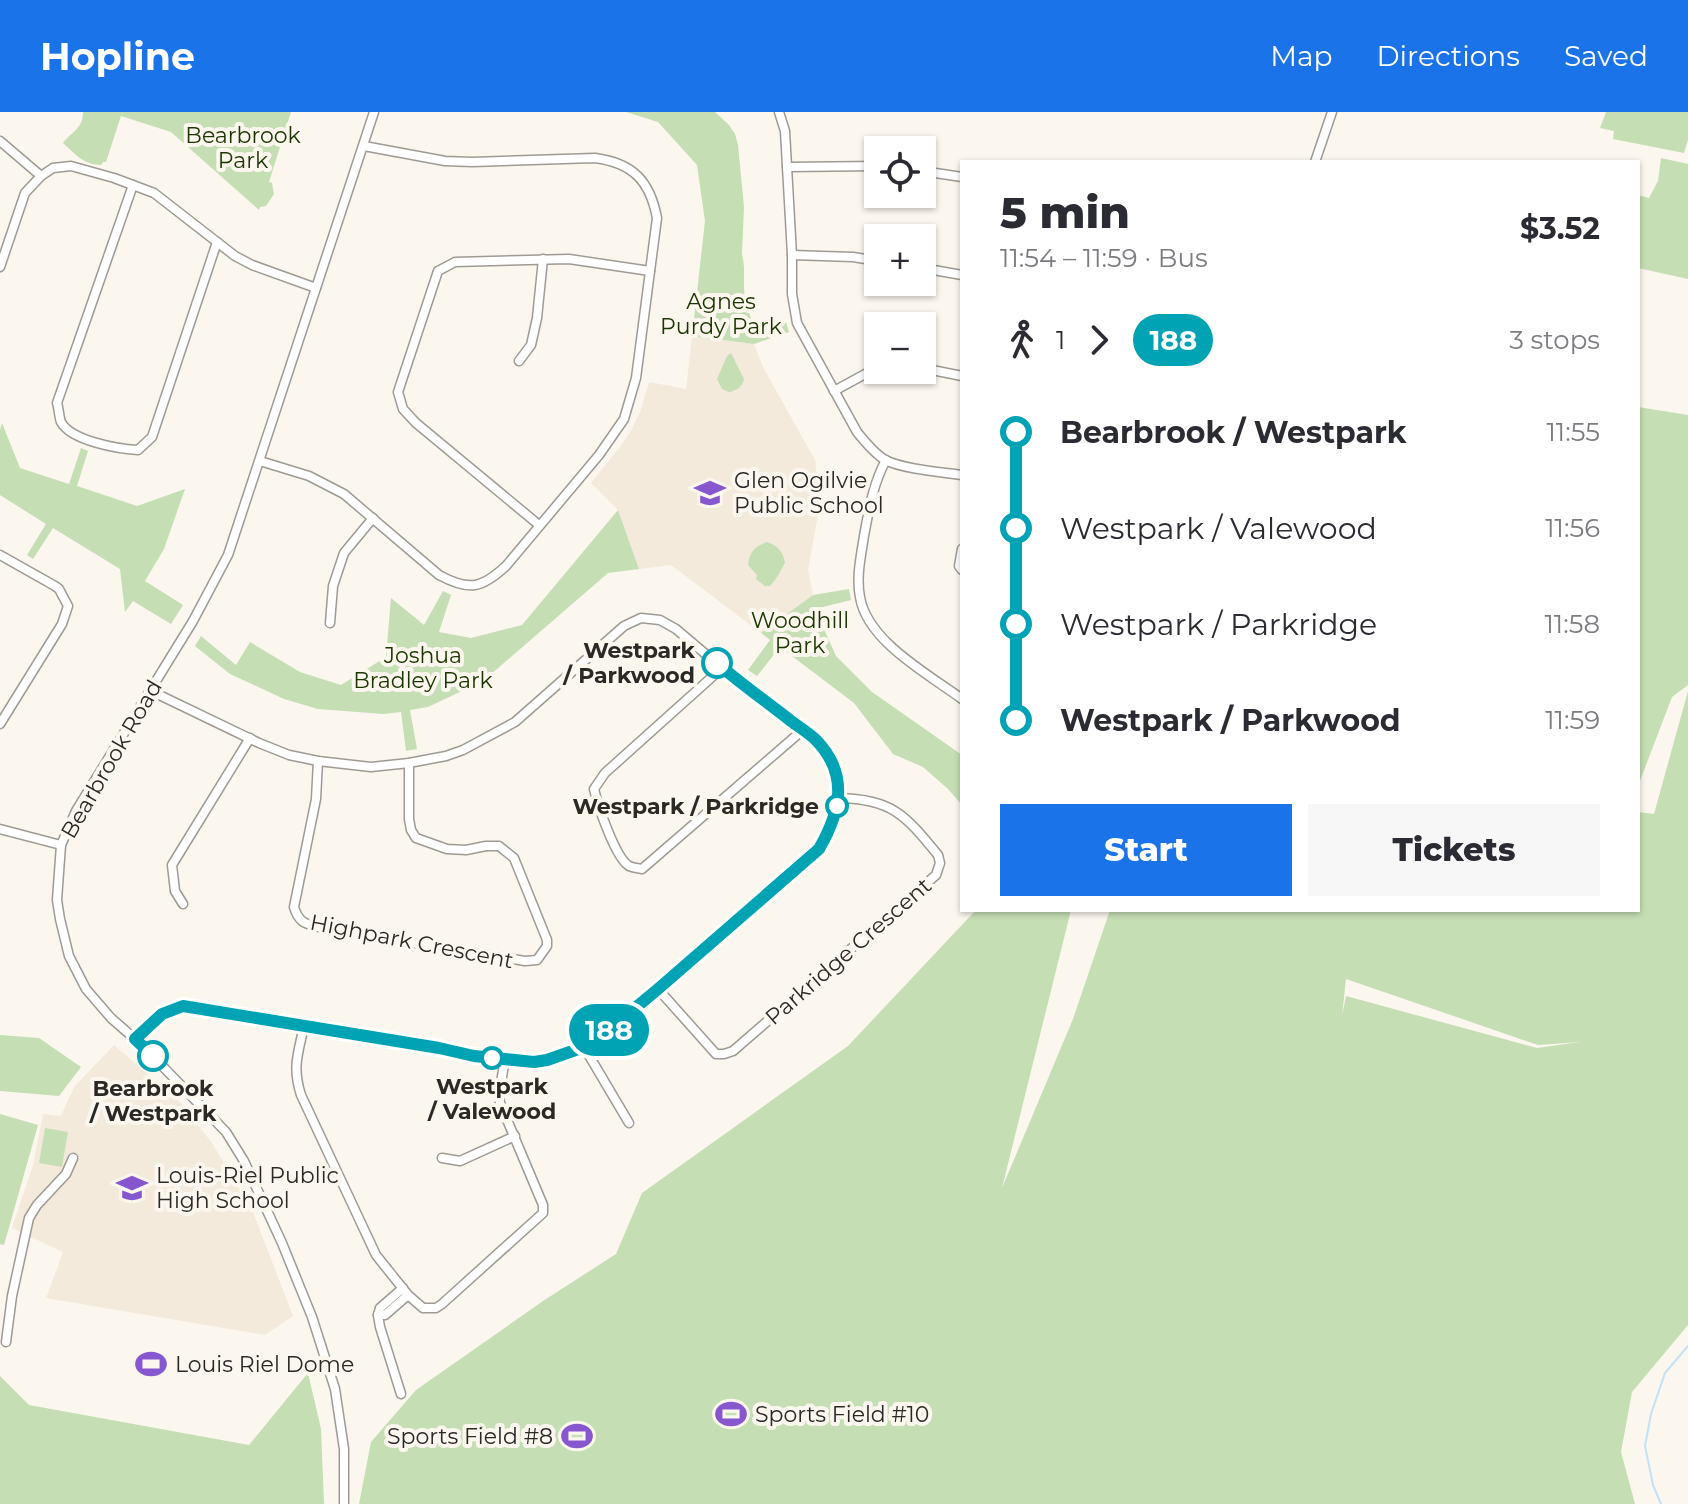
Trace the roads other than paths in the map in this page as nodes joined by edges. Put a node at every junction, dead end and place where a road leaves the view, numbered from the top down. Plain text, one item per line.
1 (374, 112) edge
2 (779, 112) edge
3 (1332, 112) edge
4 (0, 141) edge
5 (364, 146) junction
6 (1316, 160) edge
7 (864, 166) edge
8 (787, 167) junction
9 (936, 173) edge
10 (41, 176) junction
11 (960, 177) edge
12 (133, 185) junction
13 (217, 242) junction
14 (792, 255) junction
15 (543, 259) junction
16 (864, 259) edge
17 (0, 267) edge
18 (936, 270) edge
19 (650, 271) junction
20 (960, 275) edge
21 (316, 288) junction
22 (519, 361) dead end
23 (936, 371) edge
24 (864, 375) edge
25 (960, 376) edge
26 (834, 391) junction
27 (886, 460) junction
28 (260, 461) junction
29 (960, 475) edge
30 (373, 518) junction
31 (539, 525) junction
32 (0, 555) edge
33 (330, 623) dead end
34 (722, 668) junction
35 (151, 691) junction
36 (960, 698) edge
37 (0, 724) edge
38 (802, 729) junction
39 (250, 738) junction
40 (318, 761) junction
41 (409, 763) junction
42 (839, 798) junction
43 (0, 829) edge
44 (61, 845) junction
45 (183, 904) dead end
46 (658, 989) junction
47 (304, 1026) junction
48 (135, 1039) junction
49 (584, 1047) junction
50 (505, 1059) junction
51 (629, 1123) dead end
52 (515, 1136) junction
53 (73, 1158) dead end
54 (442, 1158) dead end
55 (406, 1291) junction
56 (6, 1342) dead end
57 (401, 1394) dead end
58 (344, 1504) edge

1 - 5 street, Bearbrook Road
2 - 8 street
3 - 6 street
4 - 10 street
5 - 19 street
5 - 21 street, Bearbrook Road
7 - 8 street
8 - 14 street
9 - 11 street
10 - 12 street
10 - 17 street
12 - 13 street
12 - 13 street
13 - 21 street
14 - 16 street
14 - 26 street
15 - 19 street
15 - 22 street
15 - 31 street
18 - 20 street
19 - 31 street
21 - 28 street, Bearbrook Road
23 - 25 street
24 - 26 street
26 - 27 street
27 - 29 street
27 - 36 street
28 - 30 street
28 - 35 street, Bearbrook Road
30 - 31 street
30 - 33 street
32 - 37 street
34 - 38 street
34 - 38 street
34 - 41 street
35 - 39 street
35 - 44 street, Bearbrook Road
38 - 42 street
39 - 40 street
39 - 45 street
40 - 41 street
40 - 41 street, Highpark Crescent
42 - 46 street
42 - 46 street, Parkridge Crescent
43 - 44 street
44 - 48 street, Bearbrook Road
46 - 49 street
47 - 48 street
47 - 50 street
47 - 55 street
48 - 58 street, Bearbrook Road
49 - 50 street
49 - 51 street
50 - 52 street
52 - 54 street
52 - 55 street
53 - 56 street
55 - 57 street

